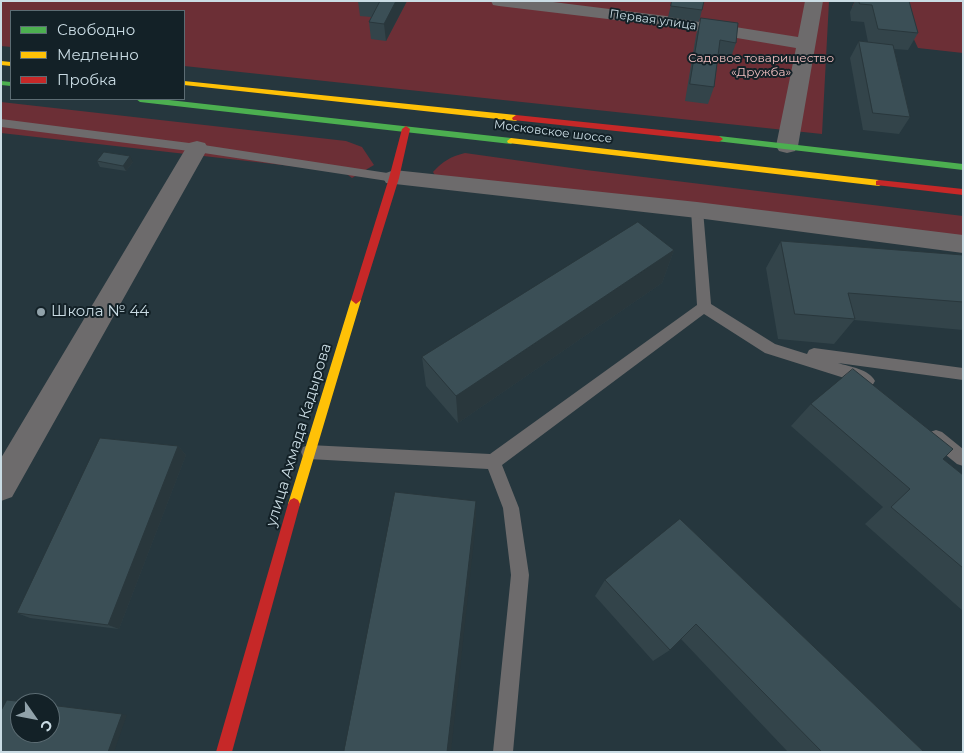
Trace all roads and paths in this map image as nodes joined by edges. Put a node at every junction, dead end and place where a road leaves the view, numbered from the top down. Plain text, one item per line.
1 (499, 1) edge
2 (814, 1) edge
3 (806, 44) junction
4 (185, 82) edge
5 (149, 100) edge
6 (1, 123) edge
7 (406, 129) junction
8 (787, 146) junction
9 (197, 148) junction
10 (963, 167) edge
11 (394, 178) junction
12 (963, 192) edge
13 (697, 210) junction
14 (963, 244) edge
15 (704, 307) junction
16 (770, 349) junction
17 (963, 374) edge
18 (876, 388) edge
19 (927, 430) edge
20 (309, 452) junction
21 (963, 459) edge
22 (493, 462) junction
23 (1, 487) edge
24 (224, 752) edge
25 (503, 752) edge

1 - 3 street, Первая улица
2 - 3 street
3 - 8 street
4 - 8 main road, Московское шоссе
5 - 7 main road, Московское шоссе
6 - 9 lane
7 - 11 main road, улица Ахмада Кадырова
7 - 12 main road, Московское шоссе
8 - 10 main road, Московское шоссе
9 - 11 lane
9 - 23 street
11 - 13 street
11 - 20 main road, улица Ахмада Кадырова
13 - 14 street
13 - 15 lane
15 - 16 lane
15 - 22 lane
16 - 17 lane
16 - 18 lane
19 - 21 lane
20 - 22 lane
20 - 24 main road, улица Ахмада Кадырова
22 - 25 lane

